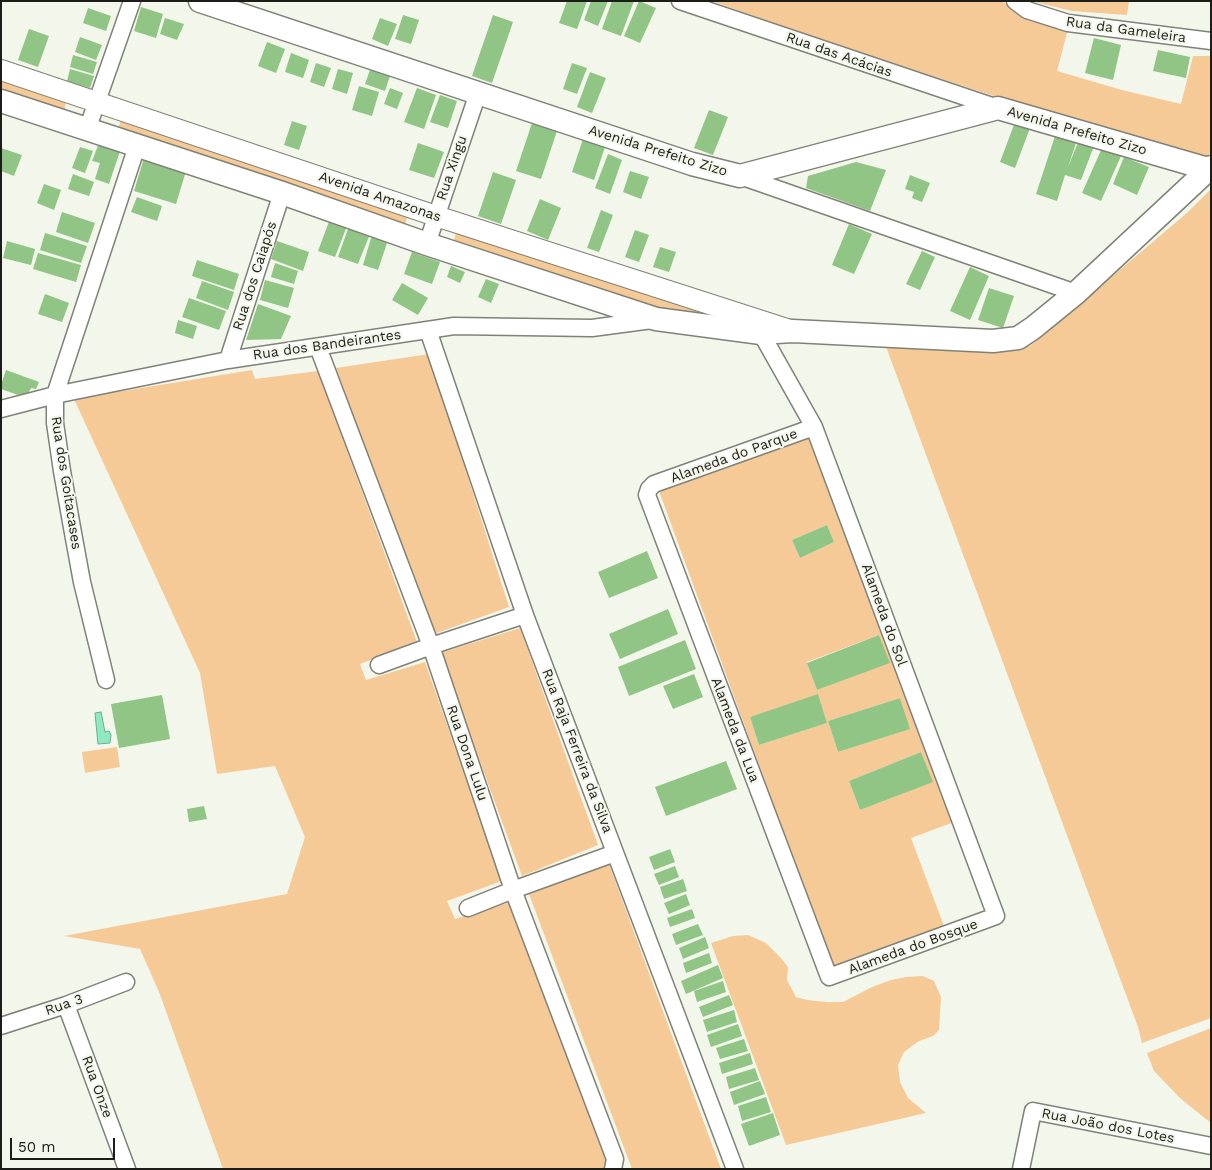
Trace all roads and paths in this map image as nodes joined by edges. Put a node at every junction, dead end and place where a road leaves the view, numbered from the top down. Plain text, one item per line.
1 (132, 1) edge
2 (200, 1) edge
3 (680, 1) edge
4 (1015, 1) edge
5 (244, 8) edge
6 (1211, 41) edge
7 (1, 70) edge
8 (478, 93) junction
9 (1, 101) edge
10 (97, 102) junction
11 (998, 108) junction
12 (87, 130) junction
13 (137, 146) junction
14 (1210, 168) edge
15 (740, 176) junction
16 (282, 193) junction
17 (436, 216) junction
18 (427, 244) junction
19 (1076, 293) junction
20 (656, 319) junction
21 (761, 326) junction
22 (428, 330) junction
23 (318, 347) junction
24 (228, 360) junction
25 (55, 395) junction
26 (1, 409) edge
27 (814, 427) junction
28 (654, 484) joint
29 (525, 615) junction
30 (430, 646) junction
31 (379, 665) dead end
32 (106, 680) dead end
33 (615, 853) junction
34 (513, 890) junction
35 (468, 908) dead end
36 (996, 916) joint
37 (829, 977) joint
38 (126, 982) dead end
39 (66, 1005) junction
40 (1, 1026) edge
41 (1211, 1146) edge
42 (614, 1164) edge
43 (127, 1169) edge
44 (735, 1169) edge
45 (1021, 1169) edge

1 - 10 street
2 - 5 main road, Avenida Prefeito Zizo
3 - 11 street, Rua das Acácias
4 - 6 street, Rua da Gameleira
5 - 8 main road, Avenida Prefeito Zizo
7 - 10 street, Avenida Amazonas
8 - 15 main road, Avenida Prefeito Zizo
8 - 17 street, Rua Xingu
9 - 12 main road, Avenida Amazonas
10 - 12 street
10 - 17 street, Avenida Amazonas
11 - 14 main road, Avenida Prefeito Zizo
11 - 15 main road, Avenida Prefeito Zizo
12 - 13 main road, Avenida Amazonas
13 - 16 main road, Avenida Amazonas
13 - 25 street, Rua dos Goitacases
14 - 19 main road
15 - 19 street
16 - 18 main road, Avenida Amazonas
16 - 24 street, Rua dos Caiapós
17 - 18 street, Rua Xingu
17 - 21 street, Avenida Amazonas
18 - 20 main road, Avenida Amazonas
19 - 21 main road
20 - 21 main road, Avenida Amazonas
20 - 22 street, Rua dos Bandeirantes
21 - 27 street, Alameda do Sol
22 - 23 street, Rua dos Bandeirantes
22 - 29 street, Rua Raja Ferreira da Silva
23 - 24 street, Rua dos Bandeirantes
23 - 30 street, Rua Dona Lulu
24 - 25 street, Rua dos Bandeirantes
25 - 26 street, Rua dos Bandeirantes
25 - 32 street, Rua dos Goitacases
27 - 28 street, Alameda do Parque
27 - 36 street, Alameda do Sol
28 - 37 street, Alameda da Lua
29 - 30 street
29 - 33 street, Rua Raja Ferreira da Silva
30 - 31 street
30 - 34 street, Rua Dona Lulu
33 - 34 street
33 - 44 street, Rua Raja Ferreira da Silva
34 - 35 street
34 - 42 street, Rua Dona Lulu
36 - 37 street, Alameda do Bosque
38 - 39 street, Rua 3
39 - 40 street, Rua 3
39 - 43 street, Rua Onze
41 - 45 street, Rua João dos Lotes

